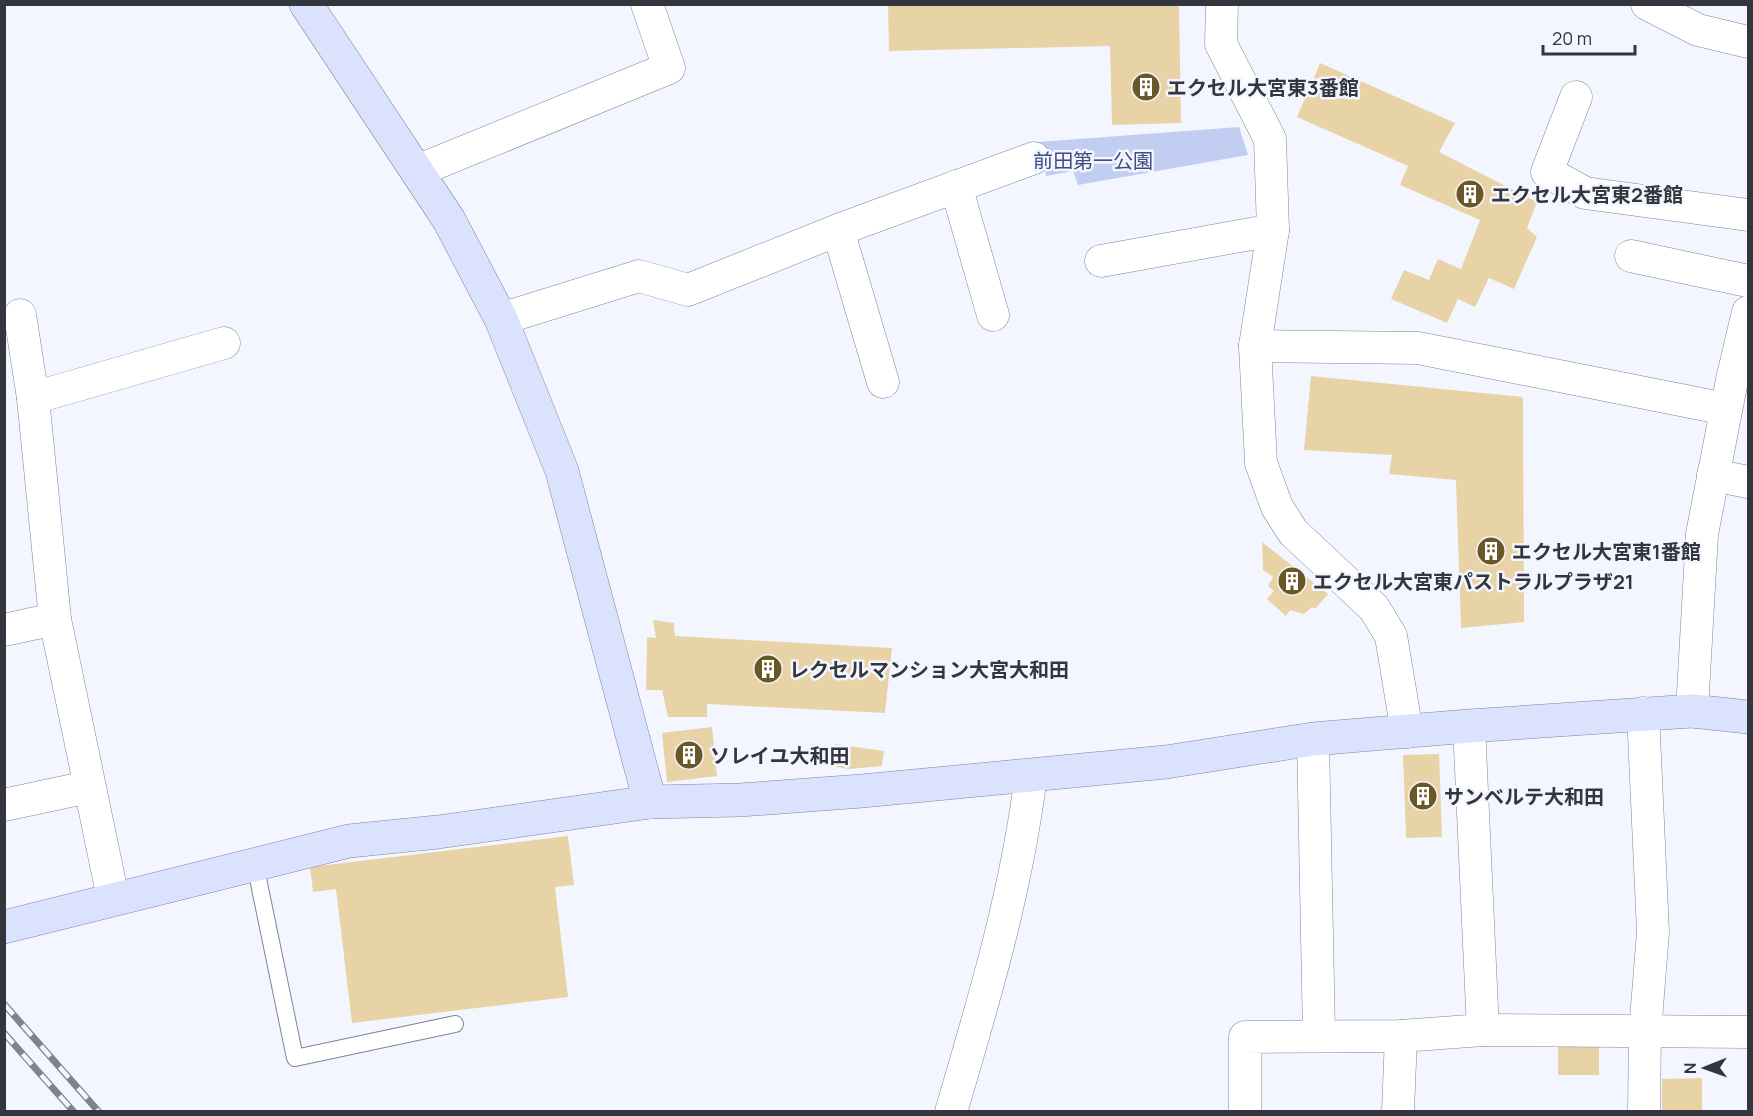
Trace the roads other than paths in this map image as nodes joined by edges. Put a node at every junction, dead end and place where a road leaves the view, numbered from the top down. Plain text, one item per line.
1 (306, 4) edge
2 (647, 4) edge
3 (1222, 4) edge
4 (1647, 4) edge
5 (1749, 42) edge
6 (1576, 97) dead end
7 (1034, 158) dead end
8 (417, 171) junction
9 (956, 186) junction
10 (1749, 215) edge
11 (838, 230) junction
12 (1273, 230) junction
13 (1631, 256) dead end
14 (1101, 261) dead end
15 (1749, 282) edge
16 (1749, 312) edge
17 (20, 315) dead end
18 (993, 315) dead end
19 (501, 319) junction
20 (224, 343) dead end
21 (1255, 346) junction
22 (883, 381) dead end
23 (1736, 391) edge
24 (33, 398) junction
25 (1713, 475) junction
26 (1749, 482) edge
27 (55, 619) junction
28 (4, 630) edge
29 (1692, 711) junction
30 (1643, 713) junction
31 (1749, 717) edge
32 (1469, 726) junction
33 (1407, 732) junction
34 (1313, 739) junction
35 (1031, 775) junction
36 (88, 786) junction
37 (650, 802) junction
38 (4, 805) edge
39 (255, 864) junction
40 (113, 898) junction
41 (4, 927) edge
42 (455, 1024) dead end
43 (1483, 1030) junction
44 (1646, 1032) junction
45 (1749, 1032) edge
46 (1318, 1034) junction
47 (1401, 1036) junction
48 (951, 1112) edge
49 (1245, 1112) edge
50 (1398, 1112) edge
51 (1644, 1112) edge

1 - 8 street
2 - 8 street
3 - 12 street
4 - 5 street
6 - 10 street
7 - 9 street
8 - 19 street
9 - 11 street
9 - 18 street
11 - 19 street
11 - 22 street
12 - 14 street
12 - 21 street
13 - 15 street
16 - 23 street
17 - 24 street
19 - 37 street
20 - 24 street
21 - 23 street
21 - 33 street
23 - 25 street
24 - 27 street
25 - 26 street
25 - 29 street
27 - 28 street
27 - 36 street
29 - 30 street
29 - 31 street
30 - 32 street
30 - 44 street
32 - 33 street
32 - 43 street
33 - 34 street
34 - 35 street
34 - 46 street
35 - 37 street
35 - 48 street
36 - 38 street
36 - 40 street
37 - 39 street
39 - 40 street
39 - 42 lane
40 - 41 street
43 - 44 street
43 - 47 street
44 - 45 street
44 - 51 street
46 - 47 street
46 - 49 street
47 - 50 street

